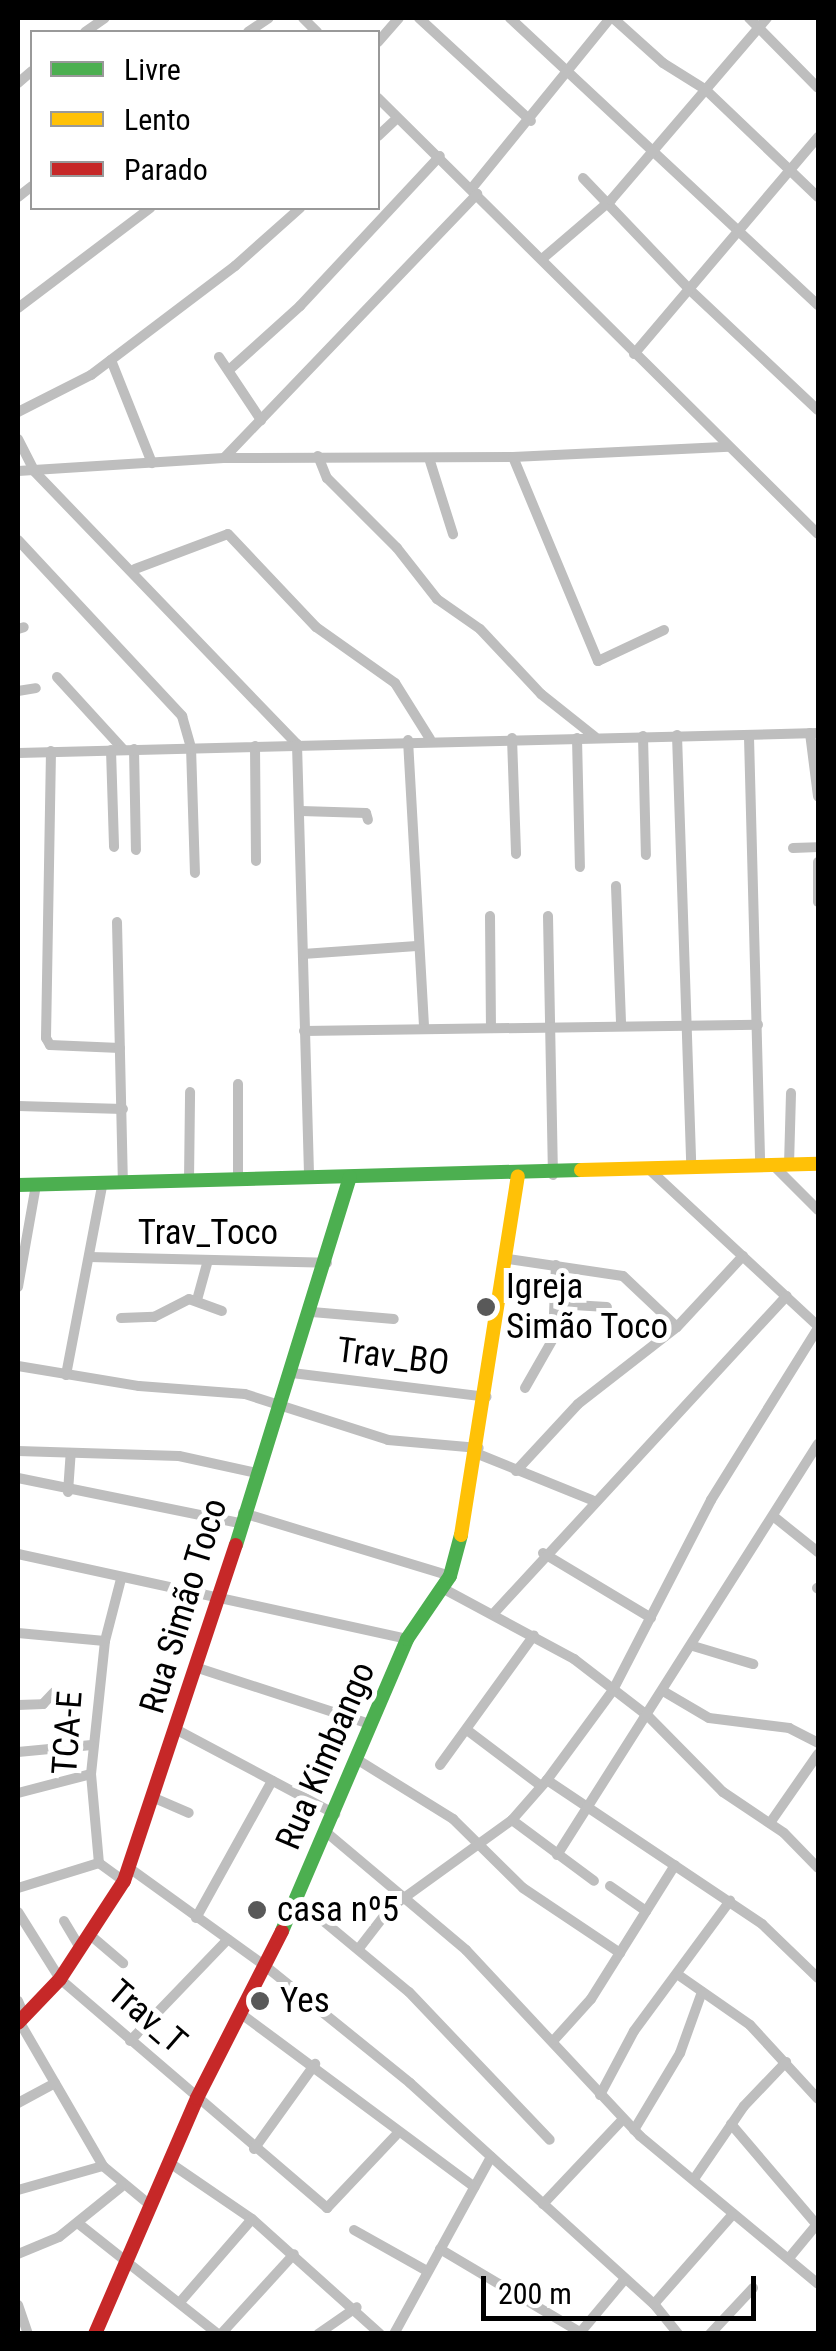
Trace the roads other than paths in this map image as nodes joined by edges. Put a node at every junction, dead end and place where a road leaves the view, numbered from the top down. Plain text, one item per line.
1 (400, 18) edge
2 (420, 18) edge
3 (510, 18) edge
4 (609, 18) edge
5 (758, 20) edge
6 (380, 40) edge
7 (568, 72) junction
8 (818, 88) edge
9 (706, 90) junction
10 (380, 100) edge
11 (396, 119) junction
12 (530, 121) junction
13 (380, 134) edge
14 (818, 137) edge
15 (656, 150) junction
16 (440, 156) junction
17 (791, 169) junction
18 (584, 178) dead end
19 (475, 191) junction
20 (818, 197) edge
21 (611, 200) junction
22 (147, 210) edge
23 (298, 210) edge
24 (740, 231) junction
25 (542, 259) junction
26 (690, 290) junction
27 (818, 305) edge
28 (18, 308) edge
29 (634, 354) junction
30 (220, 357) dead end
31 (111, 360) junction
32 (229, 370) junction
33 (818, 410) edge
34 (18, 412) edge
35 (261, 420) junction
36 (18, 439) edge
37 (729, 447) junction
38 (318, 456) junction
39 (513, 457) junction
40 (224, 458) junction
41 (430, 458) junction
42 (152, 463) junction
43 (18, 471) edge
44 (34, 471) junction
45 (817, 530) edge
46 (454, 534) dead end
47 (18, 540) edge
48 (135, 569) junction
49 (664, 630) dead end
50 (57, 677) dead end
51 (36, 688) dead end
52 (18, 691) edge
53 (814, 733) edge
54 (678, 735) junction
55 (643, 736) junction
56 (595, 737) junction
57 (749, 737) junction
58 (512, 738) junction
59 (577, 738) junction
60 (430, 739) junction
61 (408, 740) junction
62 (297, 744) junction
63 (255, 746) junction
64 (190, 748) junction
65 (123, 749) junction
66 (50, 751) junction
67 (18, 752) edge
68 (818, 796) edge
69 (301, 810) junction
70 (368, 820) dead end
71 (114, 846) dead end
72 (818, 847) edge
73 (793, 848) dead end
74 (136, 850) dead end
75 (516, 854) dead end
76 (646, 855) dead end
77 (256, 861) dead end
78 (818, 862) edge
79 (580, 868) dead end
80 (195, 873) dead end
81 (616, 886) dead end
82 (818, 902) edge
83 (490, 916) dead end
84 (548, 916) dead end
85 (117, 922) dead end
86 (417, 946) junction
87 (303, 954) junction
88 (621, 1024) junction
89 (687, 1024) junction
90 (758, 1025) junction
91 (550, 1026) junction
92 (491, 1027) junction
93 (424, 1028) junction
94 (304, 1032) junction
95 (120, 1048) junction
96 (238, 1084) dead end
97 (190, 1092) dead end
98 (791, 1092) dead end
99 (18, 1106) edge
100 (123, 1110) junction
101 (818, 1164) edge
102 (774, 1165) junction
103 (691, 1168) junction
104 (650, 1171) junction
105 (552, 1175) junction
106 (518, 1176) junction
107 (350, 1177) junction
108 (309, 1178) junction
109 (188, 1180) junction
110 (238, 1180) junction
111 (103, 1181) junction
112 (123, 1181) junction
113 (18, 1185) edge
114 (36, 1185) junction
115 (818, 1210) edge
116 (743, 1256) junction
117 (89, 1257) junction
118 (508, 1259) junction
119 (208, 1260) junction
120 (327, 1263) junction
121 (556, 1266) junction
122 (18, 1287) edge
123 (786, 1296) junction
124 (197, 1300) junction
125 (556, 1304) junction
126 (607, 1306) dead end
127 (222, 1311) dead end
128 (312, 1312) junction
129 (121, 1318) dead end
130 (394, 1319) dead end
131 (677, 1327) junction
132 (818, 1327) edge
133 (18, 1366) edge
134 (292, 1373) junction
135 (66, 1375) junction
136 (525, 1388) dead end
137 (487, 1397) junction
138 (282, 1407) junction
139 (818, 1444) edge
140 (18, 1450) edge
141 (479, 1451) junction
142 (71, 1453) junction
143 (516, 1471) junction
144 (257, 1473) junction
145 (18, 1478) edge
146 (68, 1492) junction
147 (592, 1500) junction
148 (773, 1516) junction
149 (242, 1518) junction
150 (818, 1552) edge
151 (18, 1554) edge
152 (543, 1554) junction
153 (121, 1579) junction
154 (447, 1583) junction
155 (216, 1598) junction
156 (495, 1612) junction
157 (651, 1618) junction
158 (18, 1632) edge
159 (534, 1635) junction
160 (105, 1640) junction
161 (407, 1640) junction
162 (693, 1646) junction
163 (753, 1664) dead end
164 (198, 1668) junction
165 (613, 1690) junction
166 (663, 1691) junction
167 (54, 1692) dead end
168 (18, 1705) edge
169 (648, 1716) junction
170 (372, 1725) junction
171 (467, 1730) junction
172 (178, 1731) junction
173 (818, 1743) edge
174 (92, 1746) junction
175 (18, 1752) edge
176 (818, 1754) edge
177 (358, 1760) junction
178 (440, 1765) dead end
179 (91, 1774) junction
180 (272, 1781) junction
181 (544, 1783) junction
182 (18, 1793) edge
183 (152, 1797) junction
184 (588, 1807) junction
185 (188, 1813) dead end
186 (335, 1814) junction
187 (512, 1820) junction
188 (770, 1823) junction
189 (326, 1832) junction
190 (479, 1841) junction
191 (557, 1855) junction
192 (100, 1862) junction
193 (676, 1865) junction
194 (818, 1868) edge
195 (126, 1874) junction
196 (594, 1880) dead end
197 (610, 1886) dead end
198 (18, 1888) edge
199 (404, 1898) junction
200 (298, 1900) junction
201 (730, 1901) junction
202 (18, 1912) edge
203 (646, 1912) junction
204 (196, 1918) junction
205 (64, 1921) dead end
206 (90, 1934) junction
207 (228, 1940) junction
208 (360, 1947) junction
209 (80, 1948) junction
210 (620, 1953) junction
211 (122, 1962) dead end
212 (264, 1964) junction
213 (676, 1974) junction
214 (818, 1978) edge
215 (60, 1979) junction
216 (702, 1992) junction
217 (240, 2013) junction
218 (20, 2015) edge
219 (554, 2040) junction
220 (130, 2041) junction
221 (786, 2062) junction
222 (314, 2064) junction
223 (55, 2083) junction
224 (600, 2095) junction
225 (197, 2098) junction
226 (818, 2099) edge
227 (18, 2103) edge
228 (623, 2119) junction
229 (731, 2124) junction
230 (634, 2130) junction
231 (396, 2135) junction
232 (550, 2140) dead end
233 (254, 2149) junction
234 (491, 2157) junction
235 (170, 2162) junction
236 (103, 2166) junction
237 (694, 2180) junction
238 (121, 2187) junction
239 (474, 2187) junction
240 (18, 2190) edge
241 (543, 2204) junction
242 (151, 2206) junction
243 (733, 2214) junction
244 (252, 2219) junction
245 (79, 2224) junction
246 (818, 2224) edge
247 (354, 2230) dead end
248 (440, 2249) junction
249 (18, 2254) edge
250 (294, 2254) junction
251 (789, 2258) junction
252 (128, 2261) junction
253 (428, 2271) junction
254 (625, 2279) junction
255 (818, 2284) edge
256 (753, 2288) dead end
257 (180, 2302) junction
258 (654, 2304) junction
259 (18, 2305) edge
260 (358, 2307) junction
261 (579, 2333) edge
262 (28, 2334) edge
263 (95, 2334) edge
264 (220, 2334) edge
265 (318, 2334) edge
266 (380, 2334) edge
267 (394, 2334) edge
268 (678, 2334) edge
269 (710, 2334) edge

1 - 6 street
2 - 12 street
3 - 7 street
4 - 7 street
4 - 9 street
5 - 8 street
5 - 9 street
7 - 12 street
7 - 15 street
9 - 15 street
9 - 17 street
10 - 11 street
11 - 13 street
11 - 16 street
12 - 19 street
14 - 17 street
15 - 21 street
15 - 24 street
16 - 19 street
16 - 32 street
17 - 20 street
17 - 24 street
18 - 21 street
19 - 25 street
19 - 35 street
21 - 25 street
21 - 26 street
22 - 28 street
23 - 31 street
24 - 26 street
24 - 27 street
25 - 29 street
26 - 29 street
26 - 33 street
29 - 37 street
30 - 32 street
31 - 34 street
31 - 42 street
32 - 35 street
35 - 40 street
36 - 44 street
37 - 39 street
37 - 45 street
38 - 40 street
38 - 41 street
38 - 56 street
39 - 41 street
39 - 49 street
40 - 42 street
41 - 46 street
42 - 44 street
43 - 44 street
44 - 48 street
47 - 64 street
48 - 60 street
48 - 62 street
50 - 65 street
51 - 52 street
53 - 57 street
53 - 68 street
54 - 55 street
54 - 57 street
54 - 89 street
55 - 56 street
55 - 76 street
56 - 59 street
57 - 90 street
58 - 59 street
58 - 60 street
58 - 75 street
59 - 79 street
60 - 61 street
61 - 62 street
61 - 86 street
62 - 63 street
62 - 69 street
63 - 64 street
63 - 77 street
64 - 65 street
64 - 80 street
65 - 66 street
65 - 71 street
65 - 74 street
66 - 67 street
66 - 95 street
69 - 70 street
69 - 87 street
72 - 73 street
78 - 82 street
81 - 88 street
83 - 92 street
84 - 91 street
85 - 95 street
86 - 87 street
86 - 93 street
87 - 94 street
88 - 89 street
88 - 91 street
89 - 90 street
89 - 103 street
90 - 102 street
91 - 92 street
91 - 105 street
92 - 93 street
93 - 94 street
94 - 108 street
95 - 100 street
96 - 110 street
97 - 109 street
98 - 102 street
99 - 100 street
100 - 112 street
101 - 102 street
102 - 103 street
102 - 115 street
103 - 104 street
104 - 105 street
104 - 116 street
105 - 106 street
106 - 107 street
106 - 118 street, Rua Kimbango
107 - 108 street
107 - 120 street, Rua Simão Toco
108 - 110 street
109 - 110 street
109 - 112 street
111 - 112 street
111 - 114 street
111 - 117 street
113 - 114 street
114 - 122 street
116 - 123 street
116 - 131 street
117 - 119 street, Trav_Toco
117 - 135 street
118 - 121 street
118 - 137 street, Rua Kimbango
119 - 120 street, Trav_Toco
119 - 124 street
120 - 128 street, Rua Simão Toco
121 - 125 street
121 - 131 street
123 - 132 street
123 - 147 street
124 - 127 street
124 - 129 street
125 - 126 street
125 - 136 street
128 - 130 street
128 - 134 street, Rua Simão Toco
131 - 143 street
132 - 157 street
133 - 135 street
134 - 137 street, Trav_BO
134 - 138 street, Rua Simão Toco
135 - 138 street
137 - 141 street, Rua Kimbango
138 - 141 street
138 - 144 street, Rua Simão Toco
139 - 148 street
140 - 142 street
141 - 143 street
141 - 154 street, Rua Kimbango
142 - 144 street
142 - 146 street
143 - 147 street
144 - 149 street, Rua Simão Toco
145 - 146 street
146 - 149 street
147 - 152 street
148 - 150 street
148 - 162 street
149 - 154 street
149 - 155 street, Rua Simão Toco
151 - 153 street
152 - 156 street
152 - 157 street
153 - 155 street
153 - 160 street, TCA-E
154 - 156 street
154 - 161 street, Rua Kimbango
155 - 161 street
155 - 164 street, Rua Simão Toco
156 - 159 street
157 - 165 street
158 - 160 street
159 - 165 street
159 - 171 street
160 - 174 street, TCA-E
161 - 170 street, Rua Kimbango
162 - 163 street
162 - 166 street
164 - 170 street
164 - 172 street, Rua Simão Toco
165 - 169 street
165 - 181 street
166 - 169 street
166 - 173 street
167 - 168 street
169 - 184 street
169 - 188 street
170 - 177 street, Rua Kimbango
171 - 178 street
171 - 181 street
172 - 180 street
172 - 183 street, Rua Simão Toco
174 - 175 street
174 - 179 street, TCA-E
176 - 188 street
177 - 186 street, Rua Kimbango
177 - 190 street
179 - 182 street
179 - 192 street, TCA-E
180 - 186 street
180 - 204 street
181 - 184 street
181 - 187 street
183 - 185 street
183 - 195 street, Rua Simão Toco
184 - 191 street
184 - 193 street
186 - 189 street, Rua Kimbango
187 - 190 street
187 - 191 street
188 - 194 street
189 - 199 street
189 - 200 street, Rua Kimbango
190 - 199 street
190 - 210 street
191 - 196 street
192 - 195 street
192 - 198 street
193 - 201 street
193 - 203 street
195 - 204 street
195 - 206 street, Rua Simão Toco
197 - 203 street
199 - 208 street
199 - 219 street
200 - 208 street
200 - 212 street, Rua Kimbango
201 - 213 street
201 - 214 street
202 - 215 street, Trav_T
203 - 210 street
204 - 207 street
205 - 209 street
206 - 209 street, Rua Simão Toco
206 - 211 street
207 - 212 street
207 - 220 street
208 - 232 street
209 - 215 street, Rua Simão Toco
210 - 219 street
212 - 217 street, Rua Kimbango
212 - 234 street
213 - 216 street
213 - 224 street
215 - 218 street, Rua Simão Toco
215 - 220 street, Trav_T
216 - 221 street
216 - 230 street
217 - 222 street
217 - 225 street, Rua Kimbango
218 - 223 street
219 - 224 street
220 - 225 street, Trav_T
221 - 226 street
221 - 229 street
222 - 231 street
222 - 233 street
223 - 227 street
223 - 236 street
224 - 228 street
225 - 233 street, Trav_T
225 - 235 street, Rua Kimbango
228 - 230 street
228 - 241 street
229 - 237 street
229 - 246 street
230 - 237 street
231 - 233 street, Trav_T
231 - 239 street
234 - 239 street
234 - 241 street
235 - 242 street, Rua Kimbango
235 - 244 street
236 - 238 street
236 - 240 street
237 - 243 street
238 - 242 street
238 - 245 street
239 - 248 street
241 - 254 street
242 - 252 street, Rua Kimbango
243 - 251 street
243 - 258 street
244 - 250 street
244 - 257 street
245 - 249 street
245 - 252 street
246 - 251 street
247 - 253 street
248 - 253 street
248 - 261 street
250 - 260 street
250 - 264 street
251 - 255 street
252 - 257 street
252 - 263 street, Rua Kimbango
253 - 267 street
254 - 258 street
254 - 261 street
256 - 269 street
257 - 264 street
258 - 268 street
259 - 262 street
260 - 265 street
260 - 266 street

